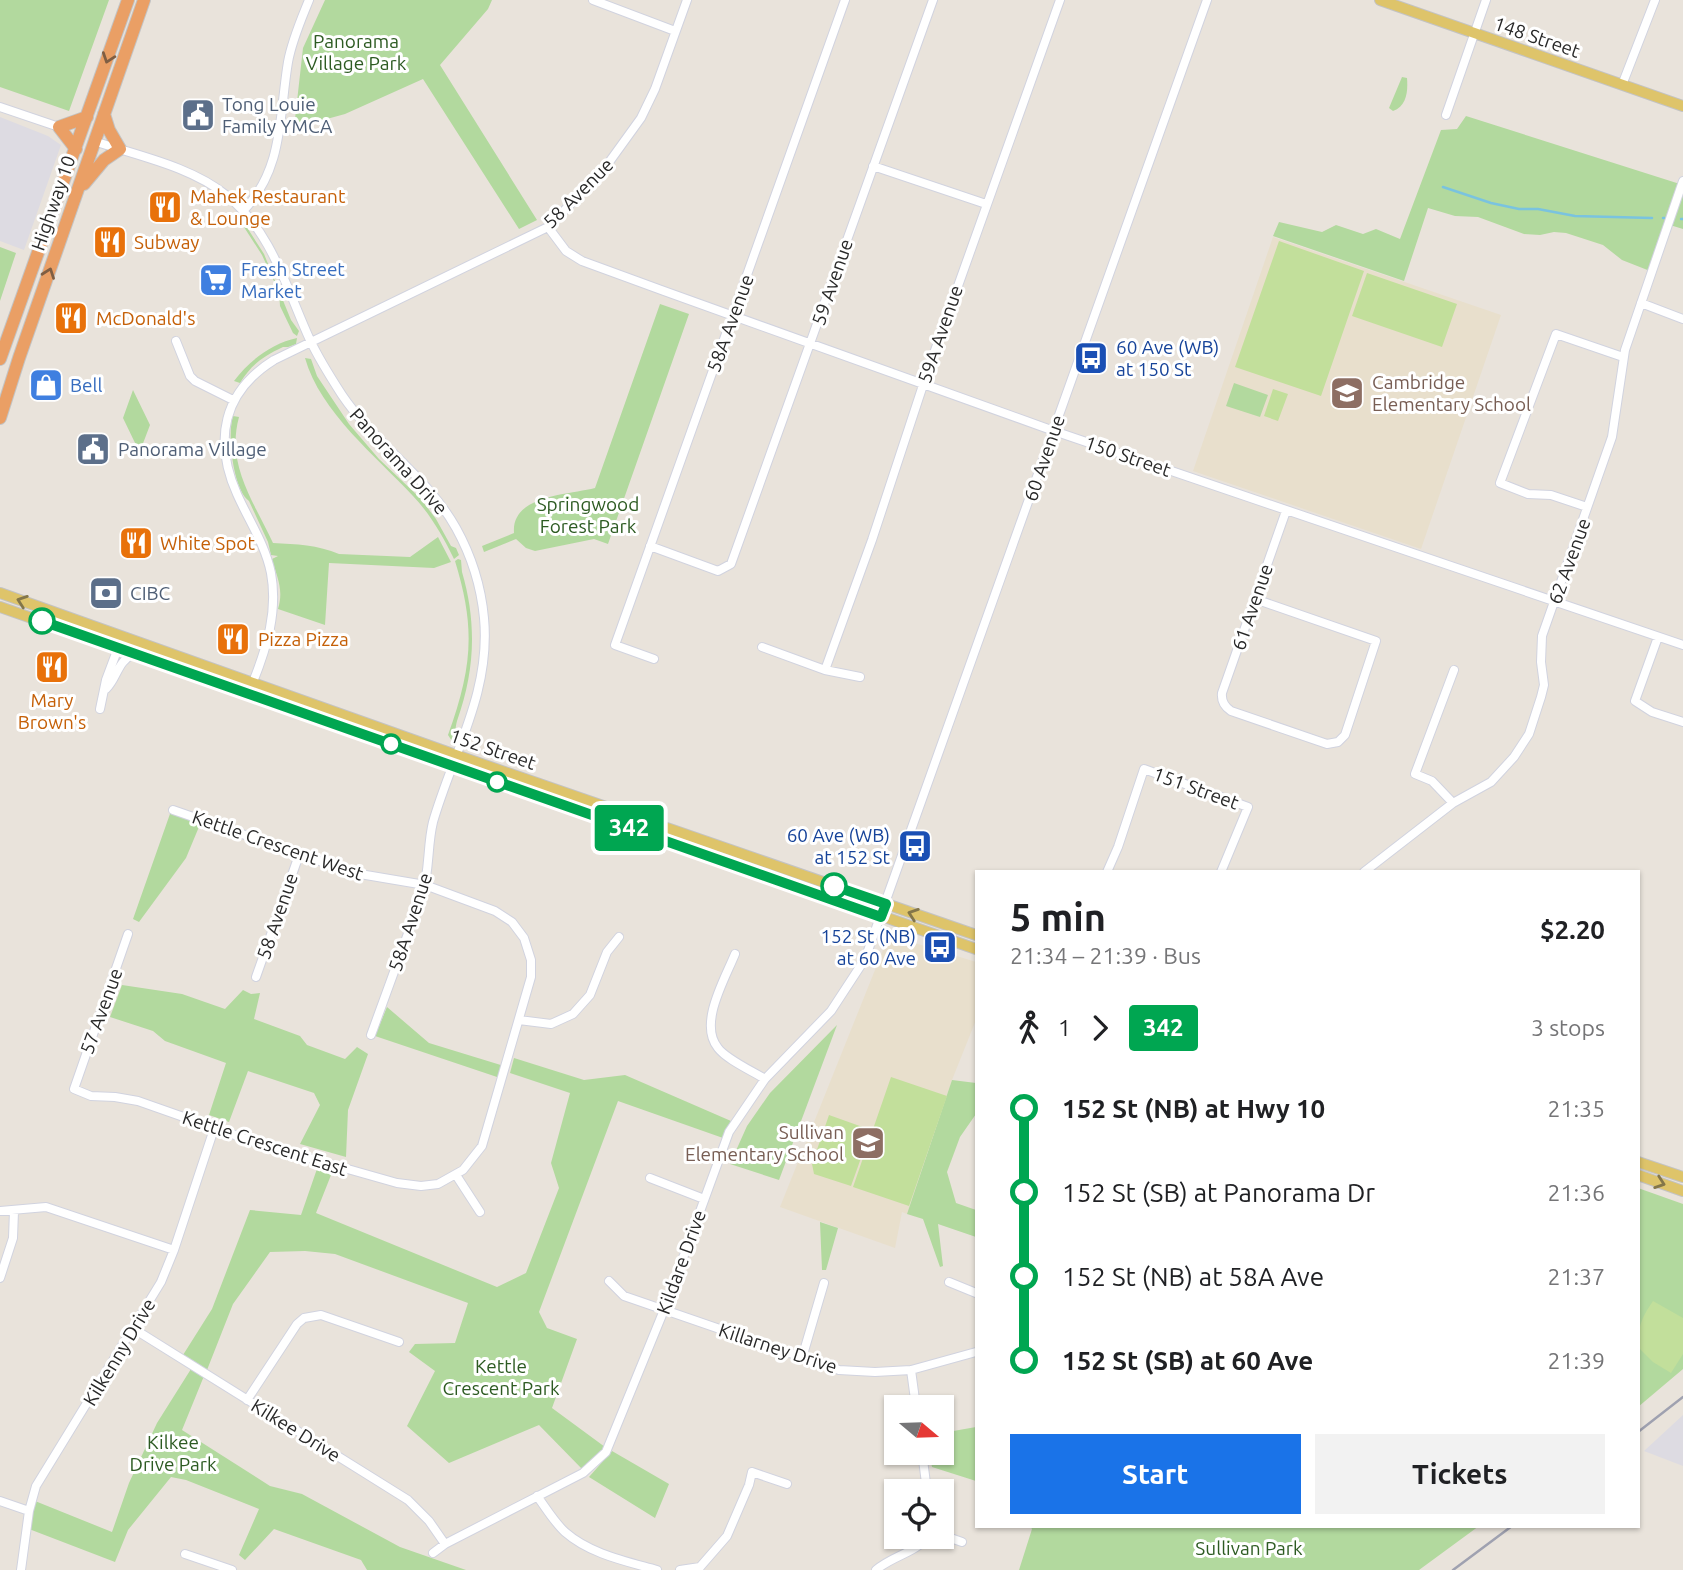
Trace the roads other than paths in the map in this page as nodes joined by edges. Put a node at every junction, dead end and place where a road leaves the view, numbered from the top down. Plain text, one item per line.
1 (128, 0) edge
2 (144, 0) edge
3 (309, 0) edge
4 (593, 0) edge
5 (687, 0) edge
6 (845, 0) edge
7 (933, 0) edge
8 (1060, 0) edge
9 (1207, 0) edge
10 (1380, 0) edge
11 (1486, 0) edge
12 (1655, 0) edge
13 (675, 31) junction
14 (1475, 33) junction
15 (1622, 85) junction
16 (1683, 106) edge
17 (0, 107) edge
18 (104, 114) junction
19 (1446, 115) dead end
20 (88, 117) junction
21 (59, 127) junction
22 (80, 136) junction
23 (94, 141) junction
24 (76, 149) junction
25 (120, 149) junction
26 (873, 166) junction
27 (1683, 181) edge
28 (78, 193) junction
29 (986, 204) junction
30 (243, 211) junction
31 (548, 227) junction
32 (1641, 303) junction
33 (733, 316) junction
34 (1683, 319) edge
35 (176, 341) dead end
36 (811, 342) junction
37 (312, 343) junction
38 (1623, 357) junction
39 (0, 359) edge
40 (923, 383) junction
41 (233, 400) junction
42 (0, 418) edge
43 (1054, 431) junction
44 (1587, 507) junction
45 (1286, 510) junction
46 (650, 546) junction
47 (0, 593) edge
48 (1255, 599) junction
49 (1554, 602) junction
50 (0, 607) edge
51 (125, 637) junction
52 (1658, 637) junction
53 (87, 638) junction
54 (1683, 645) edge
55 (762, 647) dead end
56 (118, 648) junction
57 (155, 648) junction
58 (134, 654) junction
59 (654, 659) dead end
60 (825, 670) junction
61 (1454, 670) dead end
62 (860, 677) dead end
63 (253, 682) junction
64 (228, 687) junction
65 (106, 689) junction
66 (100, 709) dead end
67 (1683, 722) edge
68 (455, 761) junction
69 (1453, 803) junction
70 (173, 810) dead end
71 (299, 855) junction
72 (1108, 870) edge
73 (1225, 870) edge
74 (1367, 870) edge
75 (425, 885) junction
76 (886, 904) junction
77 (881, 917) junction
78 (128, 934) dead end
79 (975, 935) edge
80 (619, 937) dead end
81 (975, 949) edge
82 (735, 954) dead end
83 (256, 977) dead end
84 (519, 1020) junction
85 (371, 1035) dead end
86 (765, 1079) junction
87 (74, 1089) joint
88 (214, 1129) junction
89 (1640, 1163) edge
90 (456, 1175) junction
91 (1640, 1176) edge
92 (1683, 1177) edge
93 (649, 1178) dead end
94 (1683, 1191) edge
95 (704, 1199) junction
96 (0, 1211) edge
97 (14, 1211) junction
98 (480, 1212) dead end
99 (174, 1250) junction
100 (0, 1278) edge
101 (609, 1281) dead end
102 (949, 1282) dead end
103 (824, 1283) dead end
104 (975, 1293) edge
105 (664, 1310) junction
106 (134, 1329) junction
107 (399, 1342) dead end
108 (975, 1352) edge
109 (803, 1358) junction
110 (911, 1370) junction
111 (914, 1395) edge
112 (247, 1400) junction
113 (787, 1484) dead end
114 (537, 1496) junction
115 (0, 1501) edge
116 (29, 1511) junction
117 (954, 1539) edge
118 (962, 1542) dead end
119 (445, 1544) junction
120 (913, 1549) edge
121 (433, 1553) dead end
122 (185, 1554) dead end
123 (701, 1568) edge
124 (21, 1570) edge
125 (232, 1570) edge
126 (657, 1570) edge
127 (680, 1570) edge
128 (876, 1570) edge

1 -> 20 highway, Highway 10
2 - 18 highway, Highway 10
3 - 30 street
4 - 13 street
5 - 13 street, 58 Avenue
6 - 33 street, 58A Avenue
7 - 26 street, 59 Avenue
8 - 29 street, 59A Avenue
9 - 43 street, 60 Avenue
10 - 14 main road, 148 Street
11 - 14 street
12 - 15 street
13 - 31 street, 58 Avenue
14 - 15 main road, 148 Street
14 - 19 street
15 - 16 main road, 148 Street
17 - 21 street
18 - 23 highway, Highway 10
18 - 25 highway
20 - 21 highway
20 - 22 highway, Highway 10
21 - 24 highway
22 - 23 highway
22 - 24 highway, Highway 10
23 - 25 street, Panorama Drive
23 - 28 highway, Highway 10
24 - 39 highway, Highway 10
25 - 28 highway
25 - 30 street, Panorama Drive
26 - 29 street
26 - 36 street, 59 Avenue
27 - 32 street, 62 Avenue
42 -> 28 highway, Highway 10
29 - 40 street, 59A Avenue
30 - 37 street, Panorama Drive
31 - 33 street, 150 Street
31 - 37 street, 58 Avenue
32 - 34 street
32 - 38 street, 62 Avenue
33 - 36 street, 150 Street
33 - 46 street, 58A Avenue
35 - 41 street
36 - 40 street, 150 Street
36 - 46 street, 59 Avenue
37 - 41 street, 58 Avenue
37 - 68 street, Panorama Drive
38 - 44 street, 62 Avenue
38 - 44 street
40 - 43 street, 150 Street
40 - 60 street, 59A Avenue
41 - 63 street
43 - 45 street, 150 Street
43 - 76 street, 60 Avenue
44 - 49 street, 62 Avenue
45 - 48 street, 61 Avenue
45 - 49 street, 150 Street
46 - 59 street, 58A Avenue
51 -> 47 main road, 152 Street
48 - 48 street, 61 Avenue
49 - 52 street, 150 Street
49 - 69 street, 62 Avenue
50 - 53 main road, 152 Street
51 - 53 main road
51 - 57 main road, 152 Street
52 - 54 street, 150 Street
52 - 67 street
53 - 56 main road, 152 Street
55 - 60 street
56 - 57 main road
56 - 58 main road, 152 Street
56 - 65 street
57 - 63 main road, 152 Street
58 - 64 main road, 152 Street
58 - 65 street
60 - 62 street
61 - 69 street
63 - 64 main road
63 - 68 main road, 152 Street
64 - 68 main road, 152 Street
65 - 66 street
68 - 75 street, 58A Avenue
68 - 76 main road, 152 Street
68 - 77 main road, 152 Street
69 - 74 street, 62 Avenue
70 - 71 street, Kettle Crescent West
71 - 75 street, Kettle Crescent West
71 - 83 street, 58 Avenue
72 - 73 street, 151 Street
75 - 84 street, Kettle Crescent West
75 - 85 street, 58A Avenue
76 - 77 street, 60 Avenue
79 -> 76 main road, 152 Street
77 - 81 main road, 152 Street
77 - 86 street, Kildare Drive
78 - 87 street, 57 Avenue
80 - 84 street
82 - 86 street
84 - 90 street
86 - 95 street, Kildare Drive
87 - 88 street, Kettle Crescent East
88 - 90 street, Kettle Crescent East
88 - 99 street, Kilkenny Drive
89 - 92 main road
90 - 98 street
91 -> 94 main road
93 - 95 street
95 - 105 street, Kildare Drive
96 - 97 street
97 - 99 street
97 - 100 street
99 - 106 street, Kilkenny Drive
101 - 105 street, Killarney Drive
102 - 104 street
103 - 109 street
105 - 109 street, Killarney Drive
105 - 114 street, Kildare Drive
106 - 112 street, Kilkee Drive
106 - 116 street, Kilkenny Drive
107 - 112 street
108 - 110 street, Killarney Drive
109 - 110 street, Killarney Drive
110 - 111 street
112 - 119 street, Kilkee Drive
113 - 123 street
114 - 119 street, Kildare Drive
114 - 126 street
115 - 116 street
116 - 124 street, Kilkenny Drive
117 - 118 street
119 - 121 street, Kildare Drive
120 - 128 street
122 - 125 street
123 - 127 street

